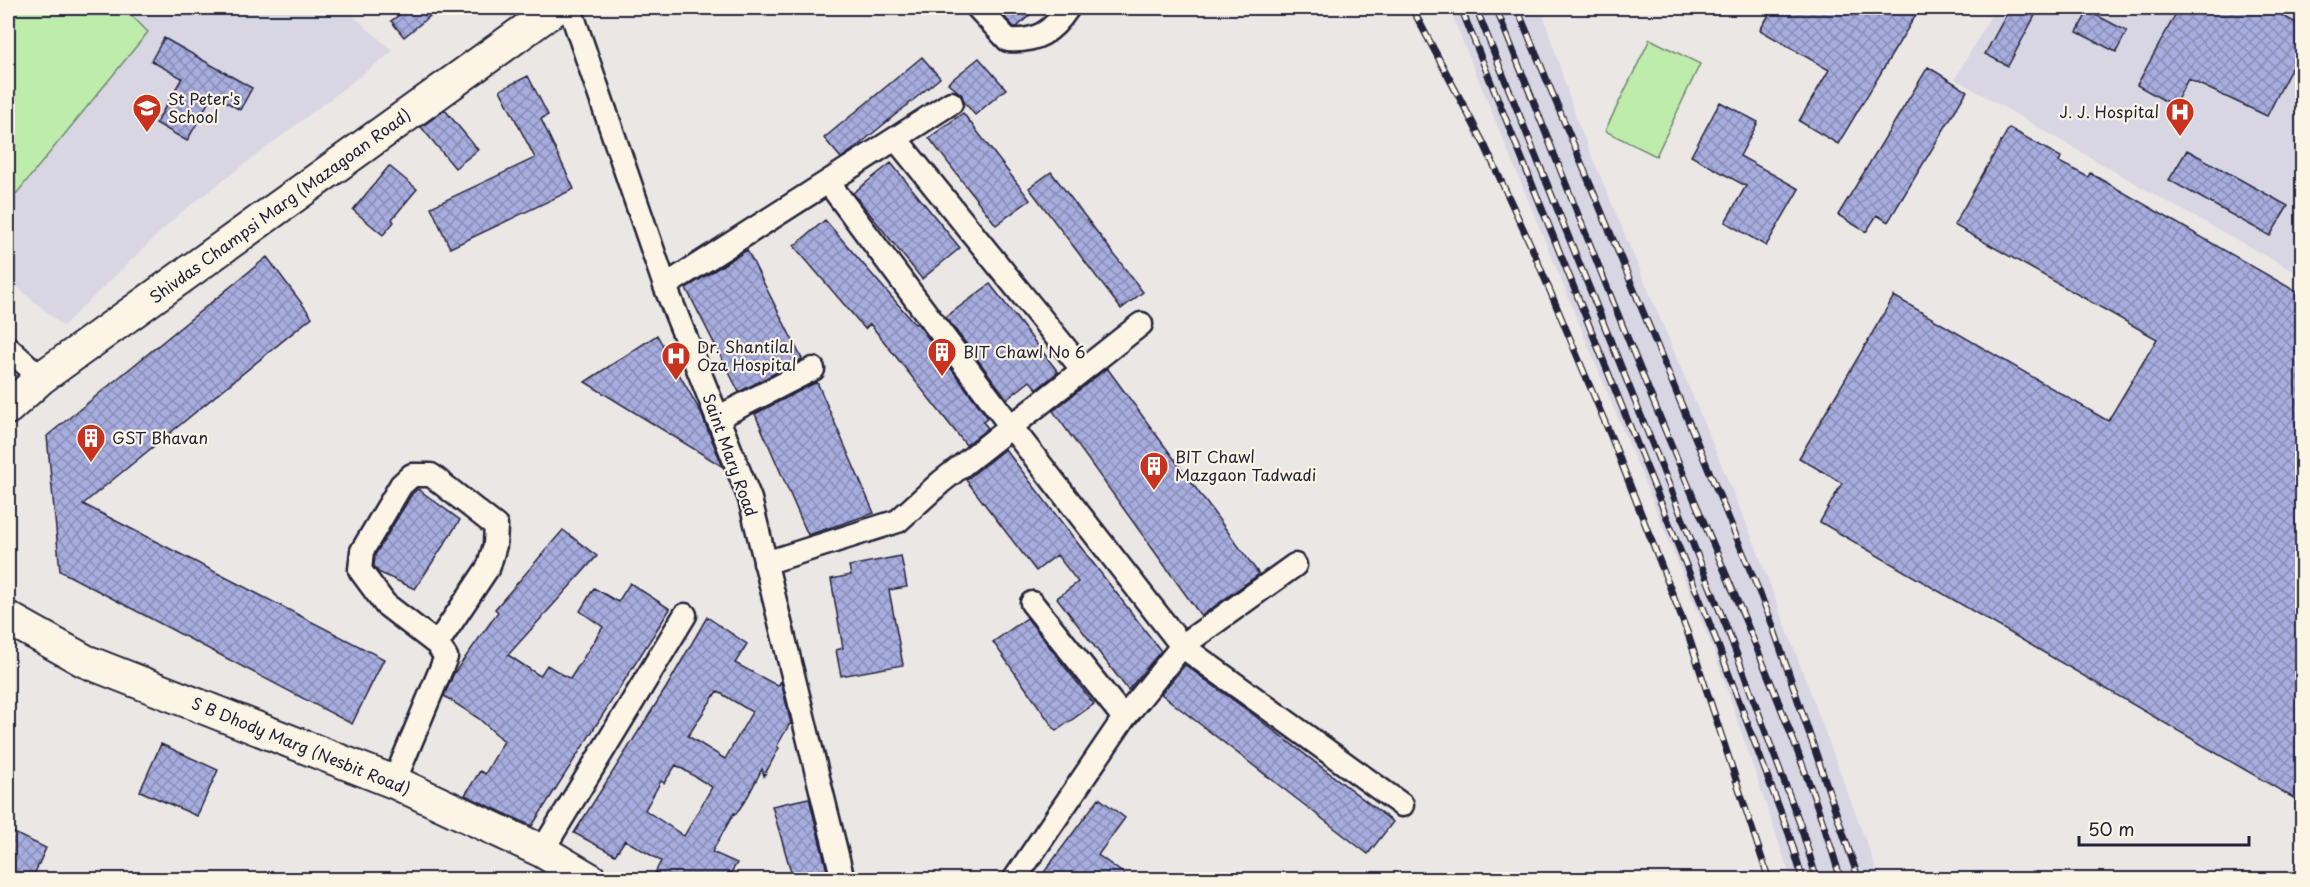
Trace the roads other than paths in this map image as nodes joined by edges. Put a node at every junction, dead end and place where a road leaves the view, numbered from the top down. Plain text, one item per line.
1 (556, 8) edge
2 (570, 8) edge
3 (978, 8) edge
4 (1068, 8) edge
5 (951, 103) dead end
6 (896, 139) junction
7 (828, 182) junction
8 (665, 286) junction
9 (1141, 324) dead end
10 (8, 348) edge
11 (813, 369) dead end
12 (1083, 370) junction
13 (41, 378) junction
14 (8, 408) edge
15 (717, 418) junction
16 (1012, 428) junction
17 (765, 563) junction
18 (1295, 565) dead end
19 (1032, 603) dead end
20 (685, 615) dead end
21 (8, 618) edge
22 (437, 644) junction
23 (1182, 646) junction
24 (1124, 718) junction
25 (394, 782) junction
26 (1402, 805) dead end
27 (542, 851) junction
28 (591, 879) edge
29 (843, 879) edge
30 (1014, 879) edge

1 - 13 street, Shivdas Champsi Marg (Mazagoan Road)
2 - 8 street, Saint Mary Road
3 - 4 street
5 - 6 street
6 - 7 street
6 - 12 street
7 - 8 street
7 - 16 street
8 - 15 street, Saint Mary Road
9 - 12 street
10 - 13 street
11 - 15 street
12 - 16 street
13 - 14 street, Shivdas Champsi Marg (Mazagoan Road)
15 - 17 street, Saint Mary Road
16 - 17 street
16 - 23 street
17 - 29 street, Saint Mary Road
18 - 23 street
19 - 24 street
20 - 27 street
21 - 25 street, S B Dhody Marg (Nesbit Road)
22 - 22 street
22 - 25 street
23 - 24 street
23 - 26 street
24 - 30 street
25 - 27 street, S B Dhody Marg (Nesbit Road)
27 - 28 street, S B Dhody Marg (Nesbit Road)

